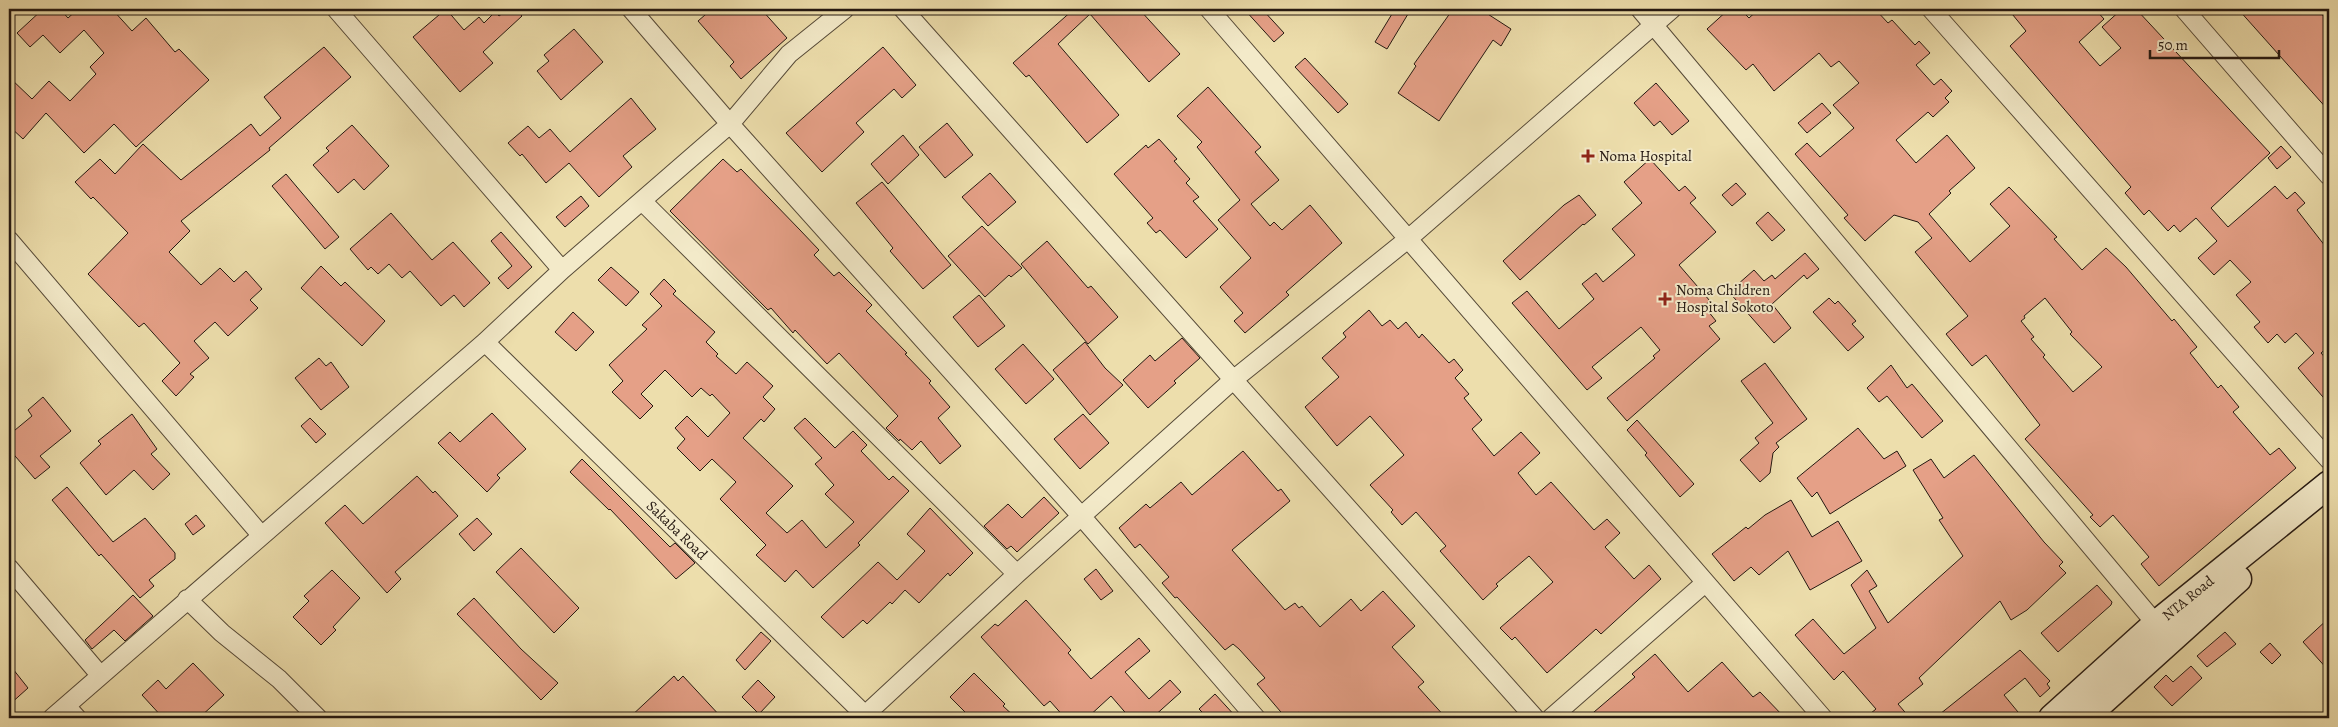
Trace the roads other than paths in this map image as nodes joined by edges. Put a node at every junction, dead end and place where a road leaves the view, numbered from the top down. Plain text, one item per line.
1 (336, 9) edge
2 (631, 9) edge
3 (845, 9) edge
4 (903, 9) edge
5 (1209, 9) edge
6 (1640, 9) edge
7 (1672, 9) edge
8 (1931, 9) edge
9 (2184, 9) edge
10 (1654, 24) junction
11 (730, 124) junction
12 (2329, 176) edge
13 (642, 202) junction
14 (1408, 239) junction
15 (9, 240) edge
16 (562, 270) junction
17 (485, 342) junction
18 (1234, 380) junction
19 (2329, 460) edge
20 (2329, 484) edge
21 (2329, 497) edge
22 (1082, 517) junction
23 (260, 535) junction
24 (9, 568) edge
25 (1017, 574) junction
26 (1706, 583) junction
27 (188, 599) junction
28 (2156, 624) junction
29 (100, 675) junction
30 (72, 712) edge
31 (867, 716) edge
32 (52, 718) edge
33 (318, 718) edge
34 (1256, 718) edge
35 (1536, 718) edge
36 (1551, 718) edge
37 (1823, 718) edge
38 (2052, 718) edge
39 (2084, 718) edge

1 - 16 street
2 - 11 street
3 - 11 street
4 - 18 street
5 - 14 street
6 - 10 street
7 - 10 street
8 - 19 street
9 - 12 street
10 - 14 street
10 - 28 street
11 - 13 street
11 - 22 street
13 - 16 street
13 - 25 street
14 - 18 street
14 - 26 street
15 - 23 street
16 - 17 street
17 - 23 street
17 - 31 street, Sakaba Road
18 - 22 street
18 - 35 street
20 - 28 main road, NTA Road
21 - 39 main road, NTA Road
22 - 25 street
22 - 34 street
23 - 27 street
24 - 29 street
25 - 31 street
26 - 36 street
26 - 37 street
27 - 29 street
27 - 33 street
28 - 38 main road, NTA Road
29 - 30 street
30 - 32 street

